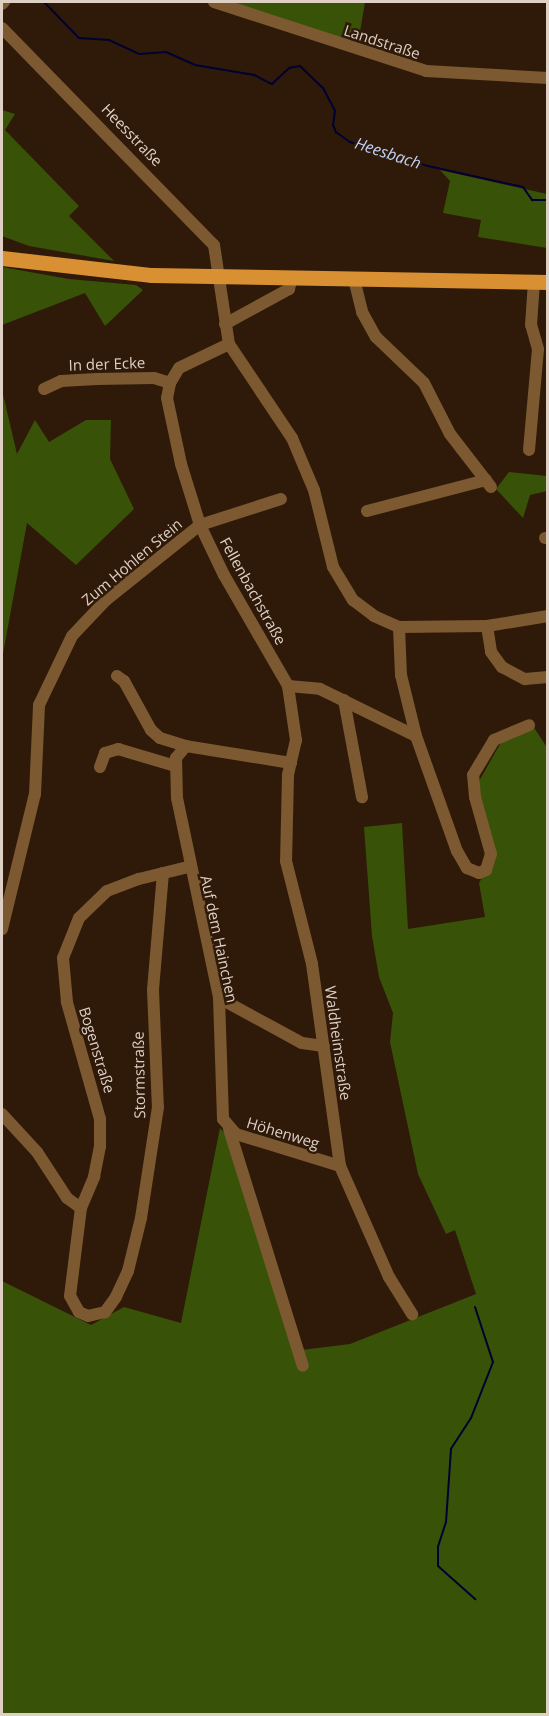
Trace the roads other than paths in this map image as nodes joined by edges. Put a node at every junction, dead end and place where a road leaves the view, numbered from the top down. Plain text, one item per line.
1 (214, 2) edge
2 (2, 28) edge
3 (548, 78) edge
4 (2, 248) edge
5 (2, 258) edge
6 (28, 259) junction
7 (219, 276) junction
8 (292, 278) junction
9 (354, 279) junction
10 (541, 282) edge
11 (225, 324) junction
12 (535, 336) junction
13 (548, 339) edge
14 (229, 344) junction
15 (170, 383) junction
16 (45, 389) dead end
17 (529, 450) dead end
18 (281, 500) dead end
19 (367, 511) dead end
20 (200, 525) junction
21 (548, 616) edge
22 (487, 626) junction
23 (399, 627) junction
24 (117, 676) dead end
25 (548, 677) edge
26 (288, 686) junction
27 (344, 700) junction
28 (529, 725) dead end
29 (416, 736) junction
30 (186, 746) junction
31 (291, 763) junction
32 (175, 766) junction
33 (100, 767) dead end
34 (362, 796) dead end
35 (188, 867) junction
36 (163, 873) junction
37 (2, 929) edge
38 (219, 998) junction
39 (324, 1046) junction
40 (2, 1114) edge
41 (226, 1124) junction
42 (340, 1166) junction
43 (81, 1208) junction
44 (79, 1312) joint
45 (412, 1314) dead end
46 (303, 1365) dead end

1 - 3 street, Landstraße
2 - 7 street, Heesstraße
4 - 6 main road
5 - 6 main road
6 - 7 main road
7 - 8 main road
7 - 11 street, Heesstraße
8 - 9 main road
8 - 11 street
9 - 10 main road
9 - 19 street
10 - 12 street
11 - 14 street, Heesstraße
12 - 13 street
12 - 17 street
14 - 15 street
14 - 23 street
15 - 16 street, In der Ecke
15 - 20 street, Fellenbachstraße
18 - 20 street
20 - 26 street, Fellenbachstraße
20 - 37 street, Zum Hohlen Stein
21 - 22 street
22 - 23 street
22 - 25 street
23 - 29 street
24 - 30 street
26 - 27 street
26 - 31 street
27 - 29 street
27 - 34 street
28 - 29 street
30 - 31 street
30 - 32 street
31 - 39 street, Waldheimstraße
32 - 33 street
32 - 35 street, Auf dem Hainchen
35 - 36 street, Bogenstraße
35 - 38 street, Auf dem Hainchen
36 - 43 street, Bogenstraße
36 - 44 street, Stormstraße
38 - 39 street
38 - 41 street, Auf dem Hainchen
39 - 42 street, Waldheimstraße
40 - 43 street
41 - 42 street, Höhenweg
41 - 46 street, Auf dem Hainchen
42 - 45 street, Waldheimstraße
43 - 44 street, Bogenstraße

